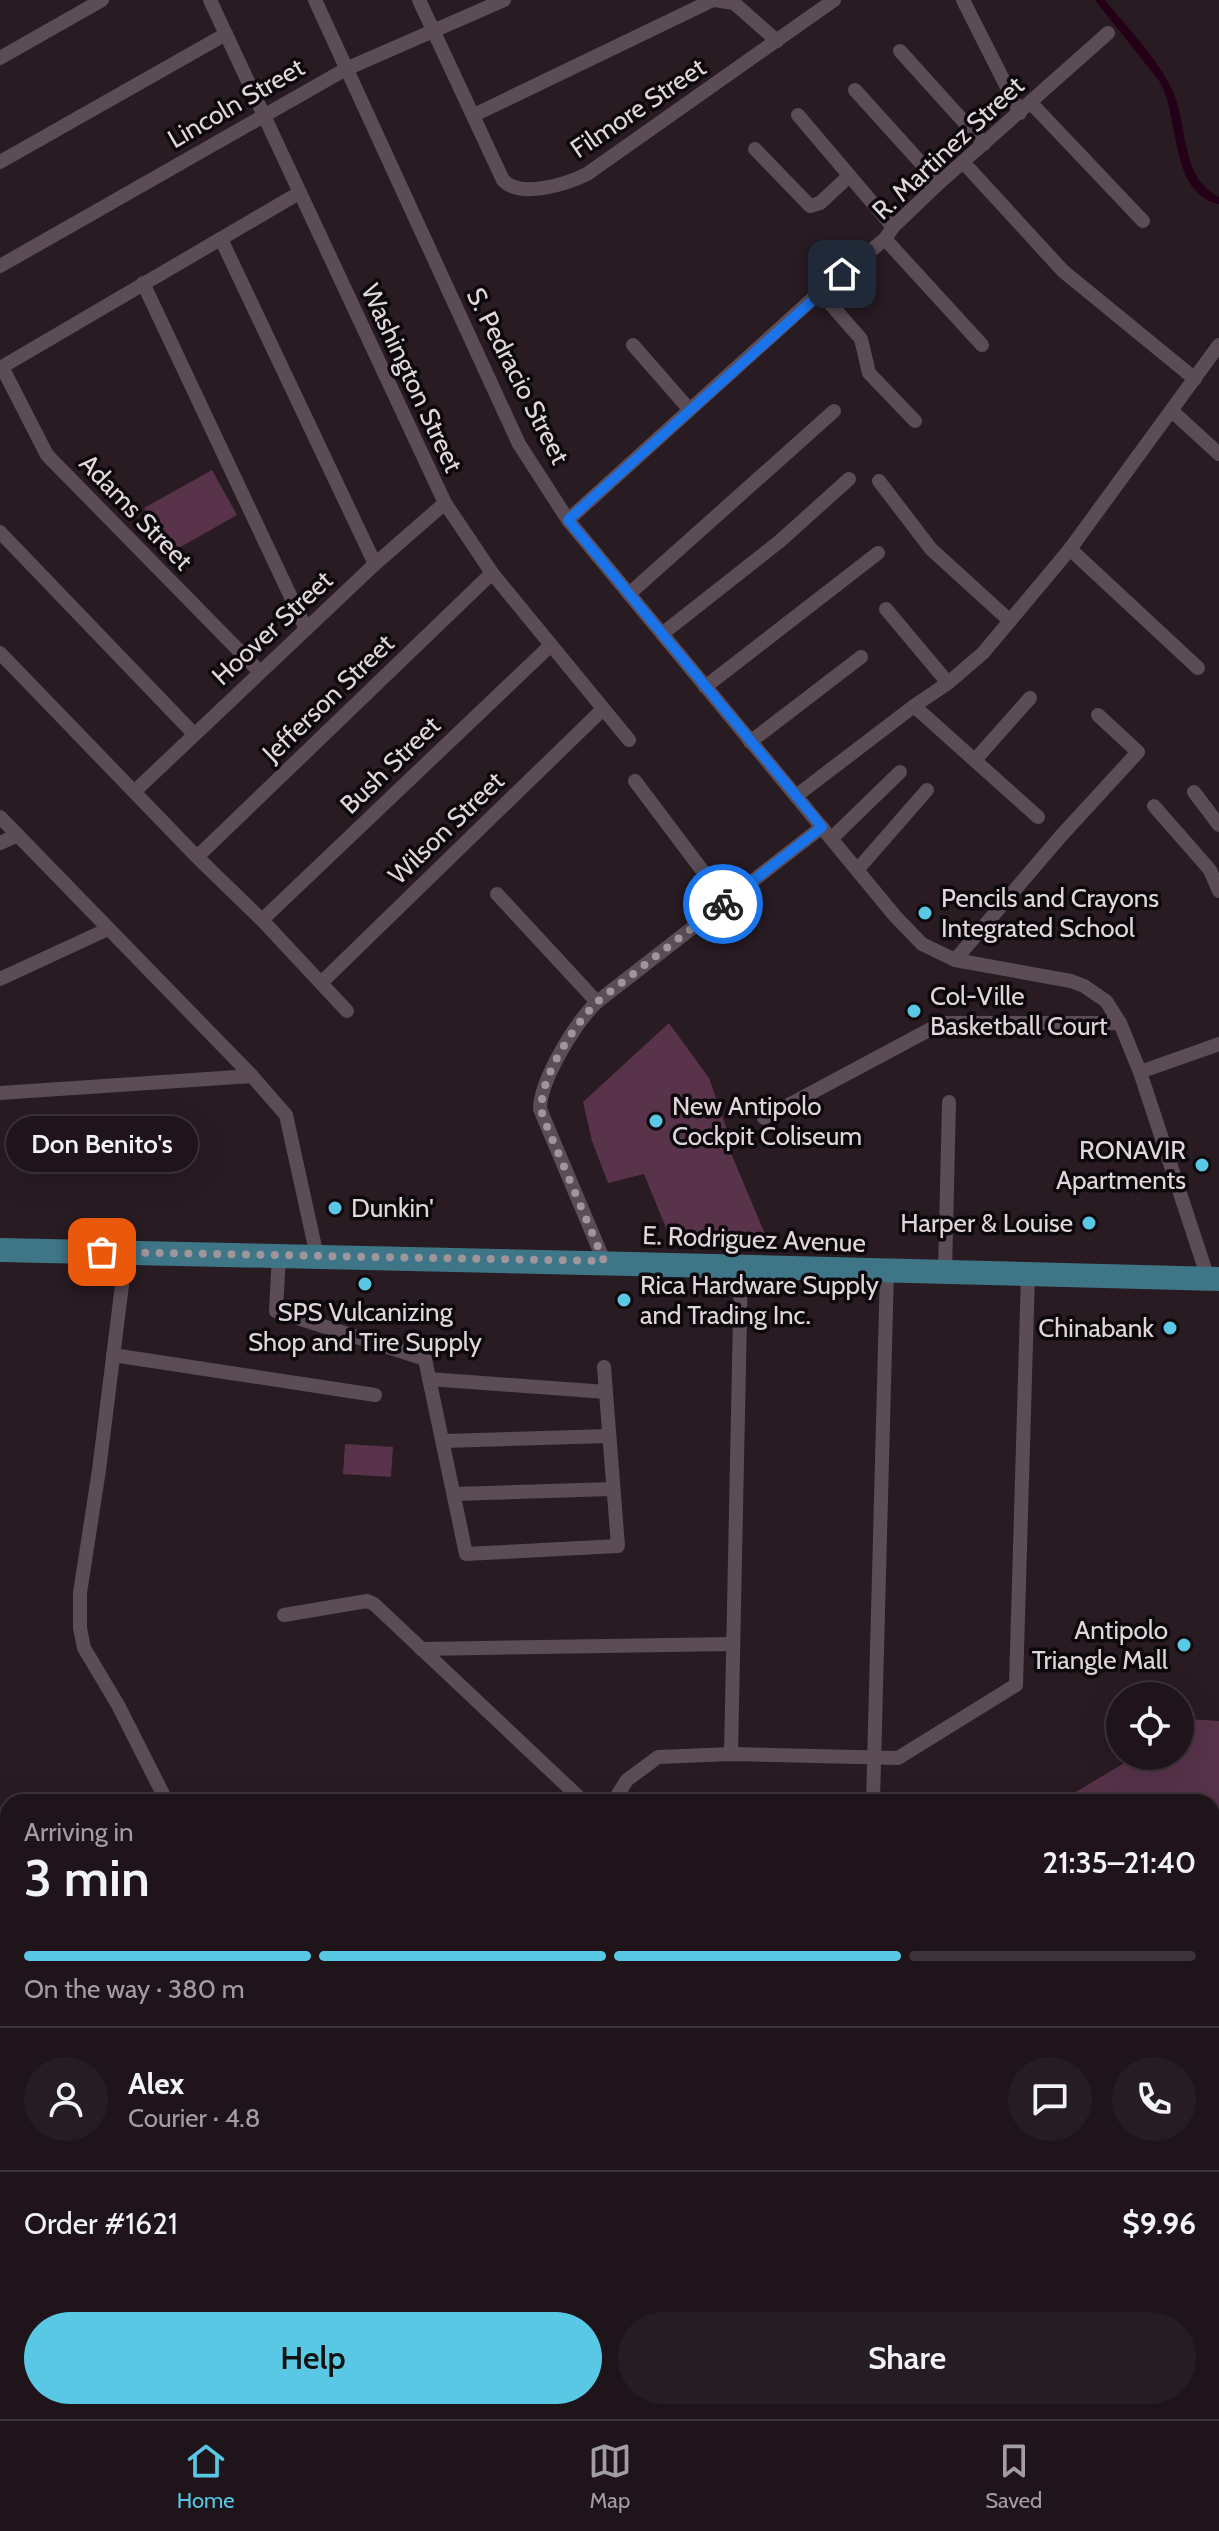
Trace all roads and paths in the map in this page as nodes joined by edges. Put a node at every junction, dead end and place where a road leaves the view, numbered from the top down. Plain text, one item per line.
1 (102, 0) edge
2 (210, 0) edge
3 (315, 0) edge
4 (419, 0) edge
5 (504, 0) edge
6 (714, 0) edge
7 (834, 0) edge
8 (963, 0) edge
9 (434, 32) junction
10 (1108, 33) dead end
11 (226, 34) junction
12 (777, 41) junction
13 (900, 51) dead end
14 (0, 58) edge
15 (346, 69) junction
16 (855, 90) dead end
17 (1026, 108) junction
18 (264, 114) junction
19 (474, 115) junction
20 (798, 115) dead end
21 (984, 144) junction
22 (755, 149) dead end
23 (0, 162) edge
24 (963, 162) junction
25 (848, 177) junction
26 (939, 183) junction
27 (299, 193) junction
28 (1143, 221) dead end
29 (889, 233) junction
30 (221, 239) junction
31 (0, 266) edge
32 (143, 283) junction
33 (820, 292) junction
34 (633, 345) dead end
35 (982, 345) dead end
36 (1217, 353) edge
37 (1, 367) edge
38 (1195, 379) junction
39 (689, 409) junction
40 (834, 411) dead end
41 (1172, 411) junction
42 (915, 421) dead end
43 (1219, 454) edge
44 (849, 479) dead end
45 (879, 481) dead end
46 (445, 503) junction
47 (568, 520) junction
48 (0, 532) edge
49 (1070, 549) junction
50 (878, 553) dead end
51 (375, 564) junction
52 (492, 573) junction
53 (629, 594) junction
54 (886, 609) dead end
55 (1010, 621) junction
56 (306, 629) junction
57 (662, 634) junction
58 (551, 645) junction
59 (0, 653) edge
60 (861, 657) dead end
61 (1198, 668) dead end
62 (260, 672) junction
63 (948, 683) junction
64 (705, 687) junction
65 (1030, 698) dead end
66 (914, 706) junction
67 (603, 709) junction
68 (1098, 715) dead end
69 (194, 734) junction
70 (629, 740) dead end
71 (750, 742) junction
72 (975, 760) junction
73 (900, 772) dead end
74 (635, 781) dead end
75 (927, 790) dead end
76 (135, 791) junction
77 (1194, 792) dead end
78 (796, 796) junction
79 (1154, 806) dead end
80 (0, 817) edge
81 (1038, 817) dead end
82 (1219, 825) edge
83 (827, 832) junction
84 (18, 835) junction
85 (0, 843) edge
86 (197, 857) junction
87 (858, 869) junction
88 (1219, 891) edge
89 (497, 894) dead end
90 (726, 902) junction
91 (262, 920) junction
92 (106, 930) junction
93 (955, 960) junction
94 (0, 979) edge
95 (322, 982) junction
96 (597, 1002) junction
97 (347, 1011) dead end
98 (1120, 1023) junction
99 (1219, 1044) edge
100 (1140, 1072) junction
101 (252, 1076) junction
102 (0, 1093) edge
103 (949, 1102) dead end
104 (764, 1118) dead end
105 (0, 1250) edge
106 (126, 1253) junction
107 (279, 1255) junction
108 (317, 1256) junction
109 (604, 1261) junction
110 (741, 1267) junction
111 (887, 1271) junction
112 (945, 1273) junction
113 (1028, 1274) junction
114 (1213, 1278) edge
115 (113, 1355) junction
116 (604, 1367) dead end
117 (429, 1379) junction
118 (606, 1392) junction
119 (375, 1395) dead end
120 (609, 1436) junction
121 (444, 1441) junction
122 (613, 1489) junction
123 (454, 1494) junction
124 (284, 1615) dead end
125 (733, 1644) junction
126 (421, 1649) junction
127 (731, 1754) junction
128 (873, 1758) junction
129 (163, 1794) edge
130 (575, 1794) edge
131 (618, 1794) edge
132 (873, 1794) edge

1 - 14 street
2 - 11 street, Washington Street
3 - 15 street, S. Pedracio Street
4 - 9 street, Filmore Street
5 - 9 street, Lincoln Street
6 - 12 street
6 - 19 street
7 - 12 street, Filmore Street
8 - 17 street
9 - 15 street, Lincoln Street
9 - 19 street, Filmore Street
10 - 17 street, R. Martinez Street
11 - 18 street, Washington Street
11 - 23 street
12 - 19 street, Filmore Street
13 - 21 street
15 - 18 street, Lincoln Street
15 - 47 street, S. Pedracio Street
16 - 26 street
17 - 21 street, R. Martinez Street
17 - 28 street
18 - 27 street, Washington Street
18 - 31 street, Lincoln Street
20 - 25 street
21 - 24 street, R. Martinez Street
22 - 25 street
24 - 26 street, R. Martinez Street
24 - 38 street
25 - 29 street
26 - 29 street, R. Martinez Street
27 - 30 street
27 - 46 street, Washington Street
29 - 33 street, R. Martinez Street
29 - 35 street
30 - 32 street
30 - 51 street
32 - 37 street
32 - 56 street
33 - 39 street, R. Martinez Street
33 - 42 street
34 - 39 street
36 - 38 street
37 - 62 street, Adams Street
38 - 41 street
39 - 47 street, R. Martinez Street
40 - 53 street
41 - 43 street
41 - 49 street
44 - 57 street
45 - 55 street
46 - 51 street, Hoover Street
46 - 52 street, Washington Street
47 - 53 street, S. Pedracio Street
48 - 69 street
49 - 55 street
49 - 61 street
50 - 64 street
51 - 56 street, Hoover Street
52 - 58 street, Washington Street
52 - 86 street, Jefferson Street
53 - 57 street, S. Pedracio Street
54 - 63 street
55 - 63 street
56 - 62 street, Hoover Street
57 - 64 street, S. Pedracio Street
58 - 67 street, Washington Street
58 - 91 street, Bush Street
59 - 76 street
60 - 71 street
62 - 69 street, Hoover Street
63 - 66 street
64 - 71 street, S. Pedracio Street
65 - 72 street
66 - 72 street
66 - 78 street
67 - 70 street, Washington Street
67 - 95 street, Wilson Street
68 - 93 street
69 - 76 street, Hoover Street
71 - 78 street, S. Pedracio Street
72 - 81 street
73 - 83 street
74 - 90 street
75 - 87 street
76 - 86 street
77 - 82 street
78 - 83 street, S. Pedracio Street
79 - 88 street
80 - 84 street
83 - 87 street, S. Pedracio Street
83 - 90 street
84 - 85 street
84 - 92 street
86 - 91 street
87 - 93 street, S. Pedracio Street
89 - 96 street
90 - 96 street
91 - 95 street
92 - 94 street
92 - 101 street
93 - 98 street, S. Pedracio Street
95 - 97 street
96 - 109 street
98 - 100 street, S. Pedracio Street
98 - 104 street
99 - 100 street
100 - 114 street, S. Pedracio Street
101 - 102 street
101 - 108 street
103 - 112 street
105 - 106 main road, E. Rodriguez Avenue
106 - 107 main road, E. Rodriguez Avenue
106 - 115 street
107 - 108 main road, E. Rodriguez Avenue
107 - 117 street
108 - 109 main road, E. Rodriguez Avenue
109 - 110 main road, E. Rodriguez Avenue
110 - 111 main road, E. Rodriguez Avenue
110 - 125 street
111 - 112 main road, E. Rodriguez Avenue
111 - 128 street
112 - 113 main road, E. Rodriguez Avenue
113 - 114 main road, E. Rodriguez Avenue
113 - 128 street
115 - 119 street
115 - 129 street
116 - 118 street
117 - 118 street
117 - 121 street
118 - 120 street
120 - 121 street
120 - 122 street
121 - 123 street
122 - 123 street
122 - 123 street
124 - 126 street
125 - 126 street
125 - 127 street
126 - 130 street
127 - 128 street
127 - 131 street
128 - 132 street

